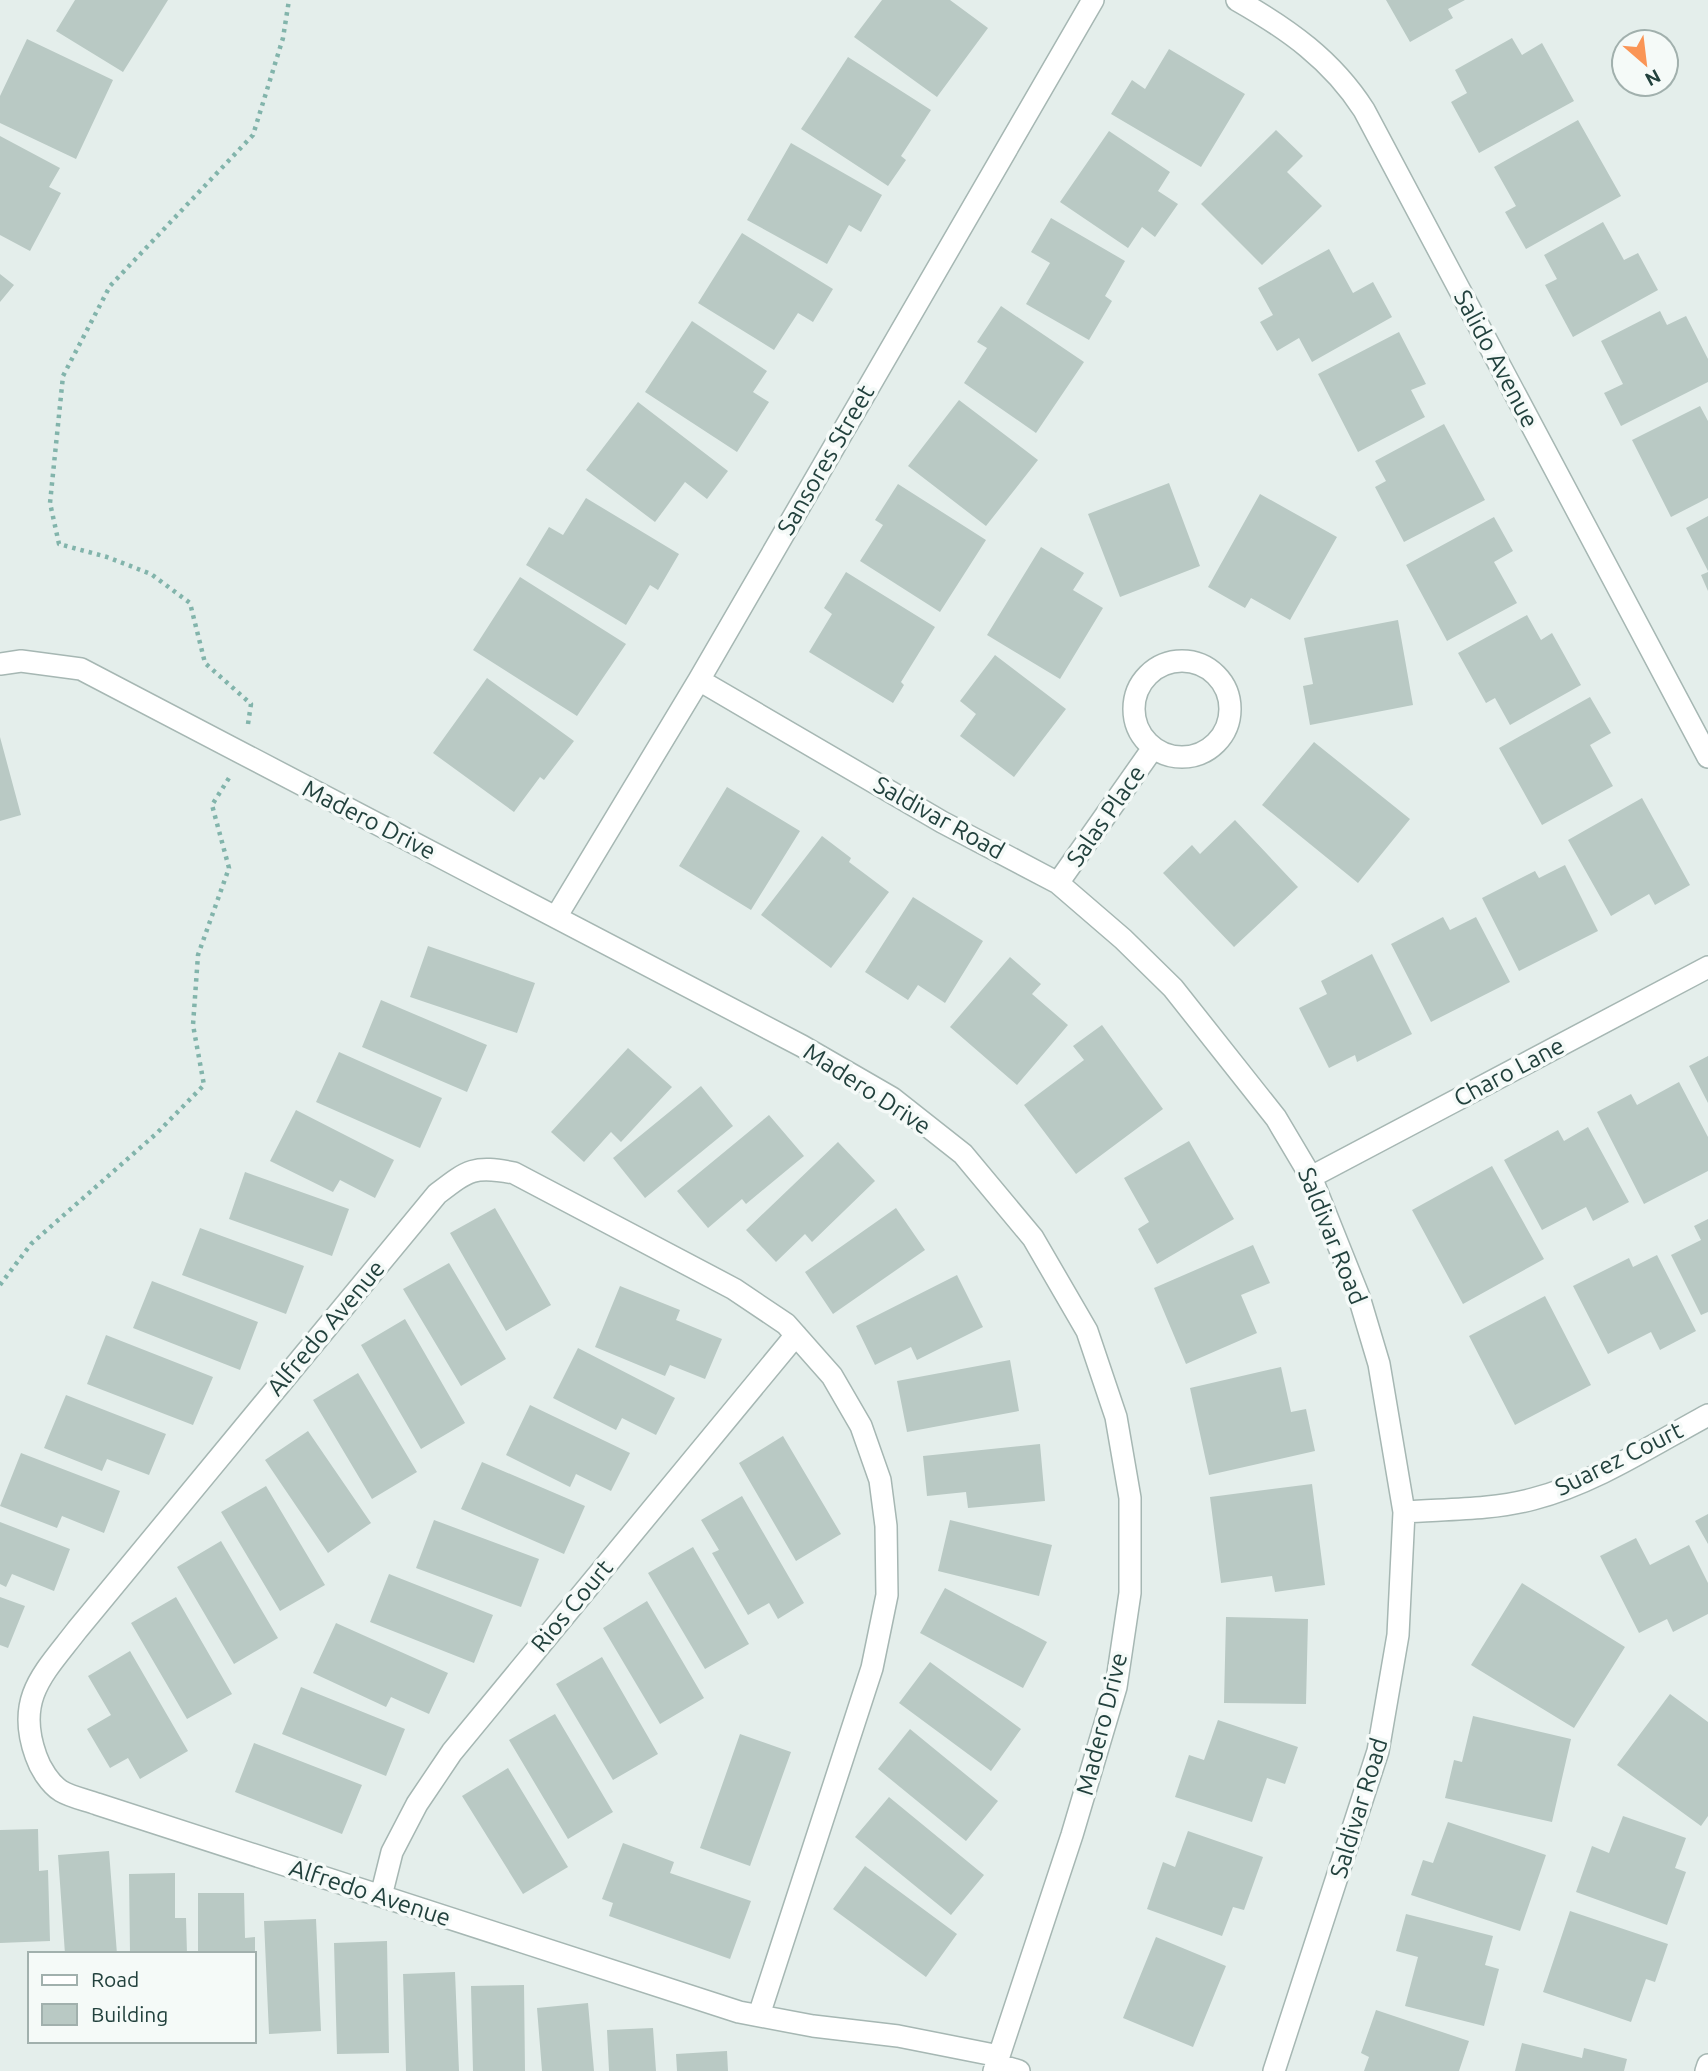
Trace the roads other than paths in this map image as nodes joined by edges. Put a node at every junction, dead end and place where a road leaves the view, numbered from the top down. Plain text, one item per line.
1 (1093, 0) edge
2 (1237, 0) edge
3 (0, 664) edge
4 (699, 680) junction
5 (1153, 748) junction
6 (1708, 757) edge
7 (1058, 883) junction
8 (556, 917) junction
9 (1708, 967) edge
10 (1311, 1177) junction
11 (796, 1335) junction
12 (1708, 1415) edge
13 (1404, 1512) junction
14 (381, 1896) junction
15 (759, 2015) junction
16 (996, 2064) edge
17 (1708, 2065) edge
18 (1019, 2071) edge
19 (1274, 2071) edge
20 (1706, 2071) edge

1 - 4 street, Sansores Street
2 - 6 street, Salido Avenue
3 - 8 street, Madero Drive
4 - 7 street, Saldivar Road
4 - 8 street, Sansores Street
5 - 5 street, Salas Place
5 - 7 street, Salas Place
7 - 10 street, Saldivar Road
8 - 16 street, Madero Drive
9 - 10 street, Charo Lane
10 - 13 street, Saldivar Road
11 - 14 street, Rios Court
11 - 14 street, Alfredo Avenue
11 - 15 street, Alfredo Avenue
12 - 13 street, Suarez Court
13 - 19 street, Saldivar Road
14 - 15 street, Alfredo Avenue
15 - 16 street, Alfredo Avenue
16 - 18 street
17 - 20 street

